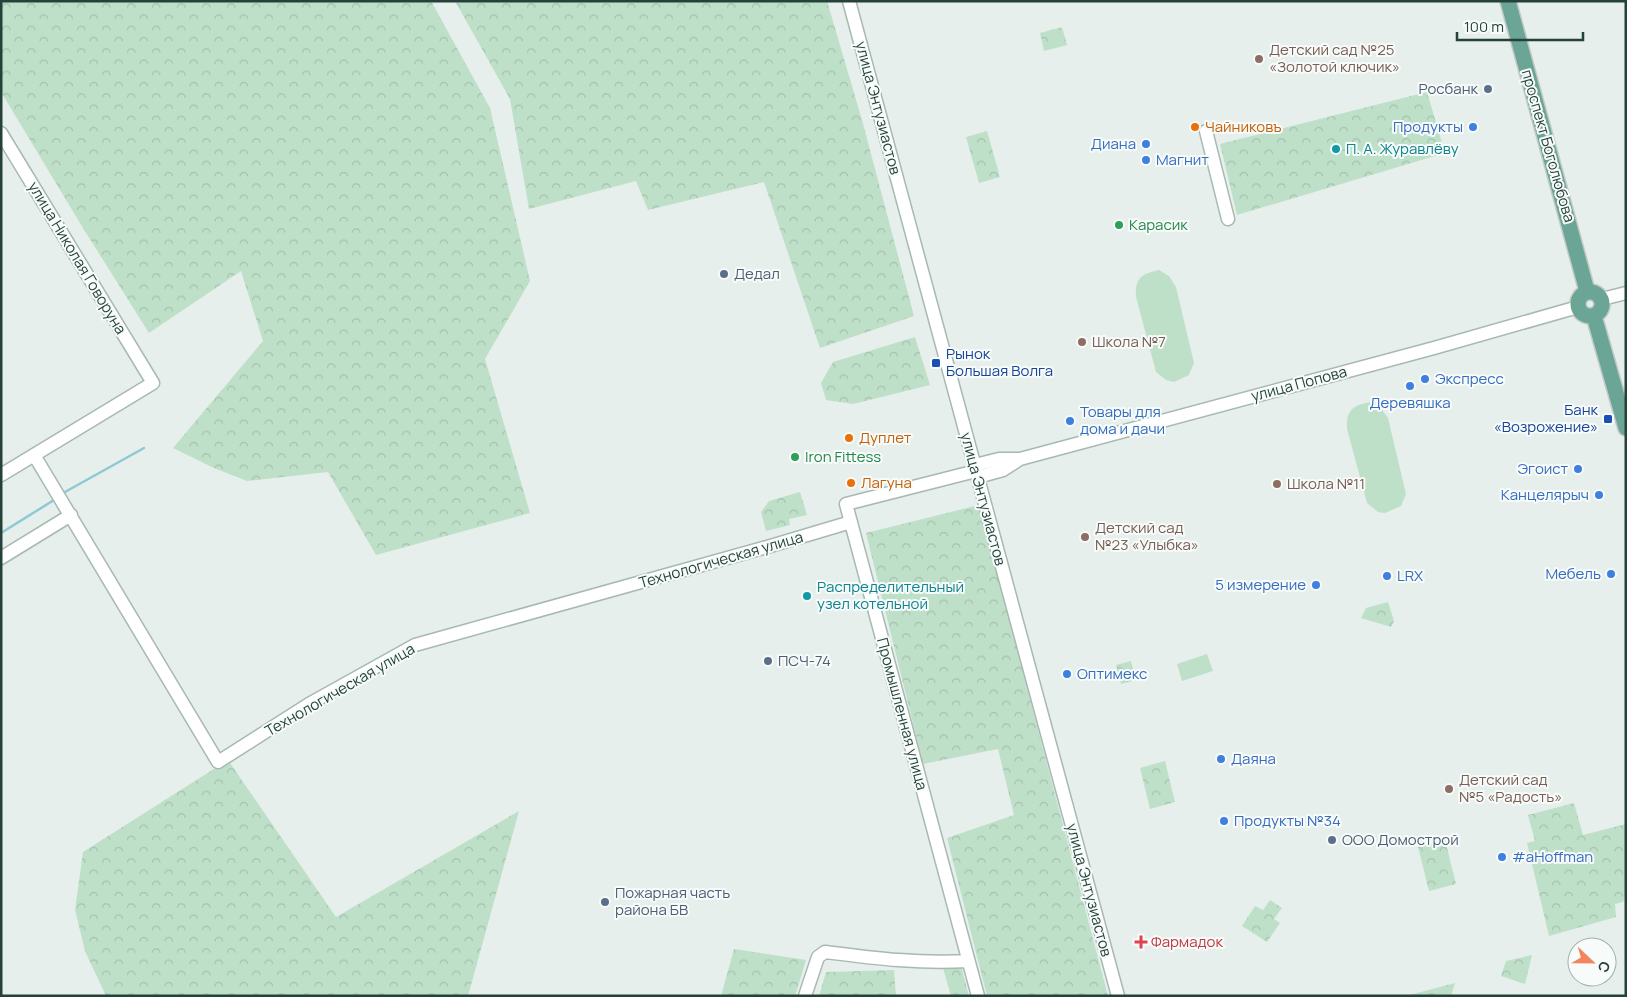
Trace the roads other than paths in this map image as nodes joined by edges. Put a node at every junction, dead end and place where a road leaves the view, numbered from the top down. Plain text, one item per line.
1 (849, 1) edge
2 (1508, 1) edge
3 (1206, 131) dead end
4 (1, 132) edge
5 (1228, 219) dead end
6 (1587, 291) junction
7 (1626, 293) edge
8 (1602, 299) junction
9 (1578, 306) junction
10 (1594, 316) junction
11 (1626, 428) edge
12 (34, 455) junction
13 (976, 471) junction
14 (1, 474) edge
15 (71, 515) junction
16 (851, 522) junction
17 (1, 558) edge
18 (968, 960) junction
19 (805, 996) edge
20 (978, 996) edge
21 (1118, 996) edge

1 - 13 street, улица Энтузиастов
2 - 6 main road, проспект Боголюбова
3 - 5 street
4 - 12 street, улица Николая Говоруна
6 - 8 main road
6 - 9 main road
7 - 8 street
8 - 10 main road
9 - 10 main road
9 - 13 street, улица Попова
10 - 11 main road
12 - 14 street
12 - 15 street
13 - 16 street, Промышленная улица
13 - 21 street, улица Энтузиастов
15 - 16 street, Технологическая улица
15 - 17 street
16 - 18 street, Промышленная улица
18 - 19 street
18 - 20 street, Промышленная улица

